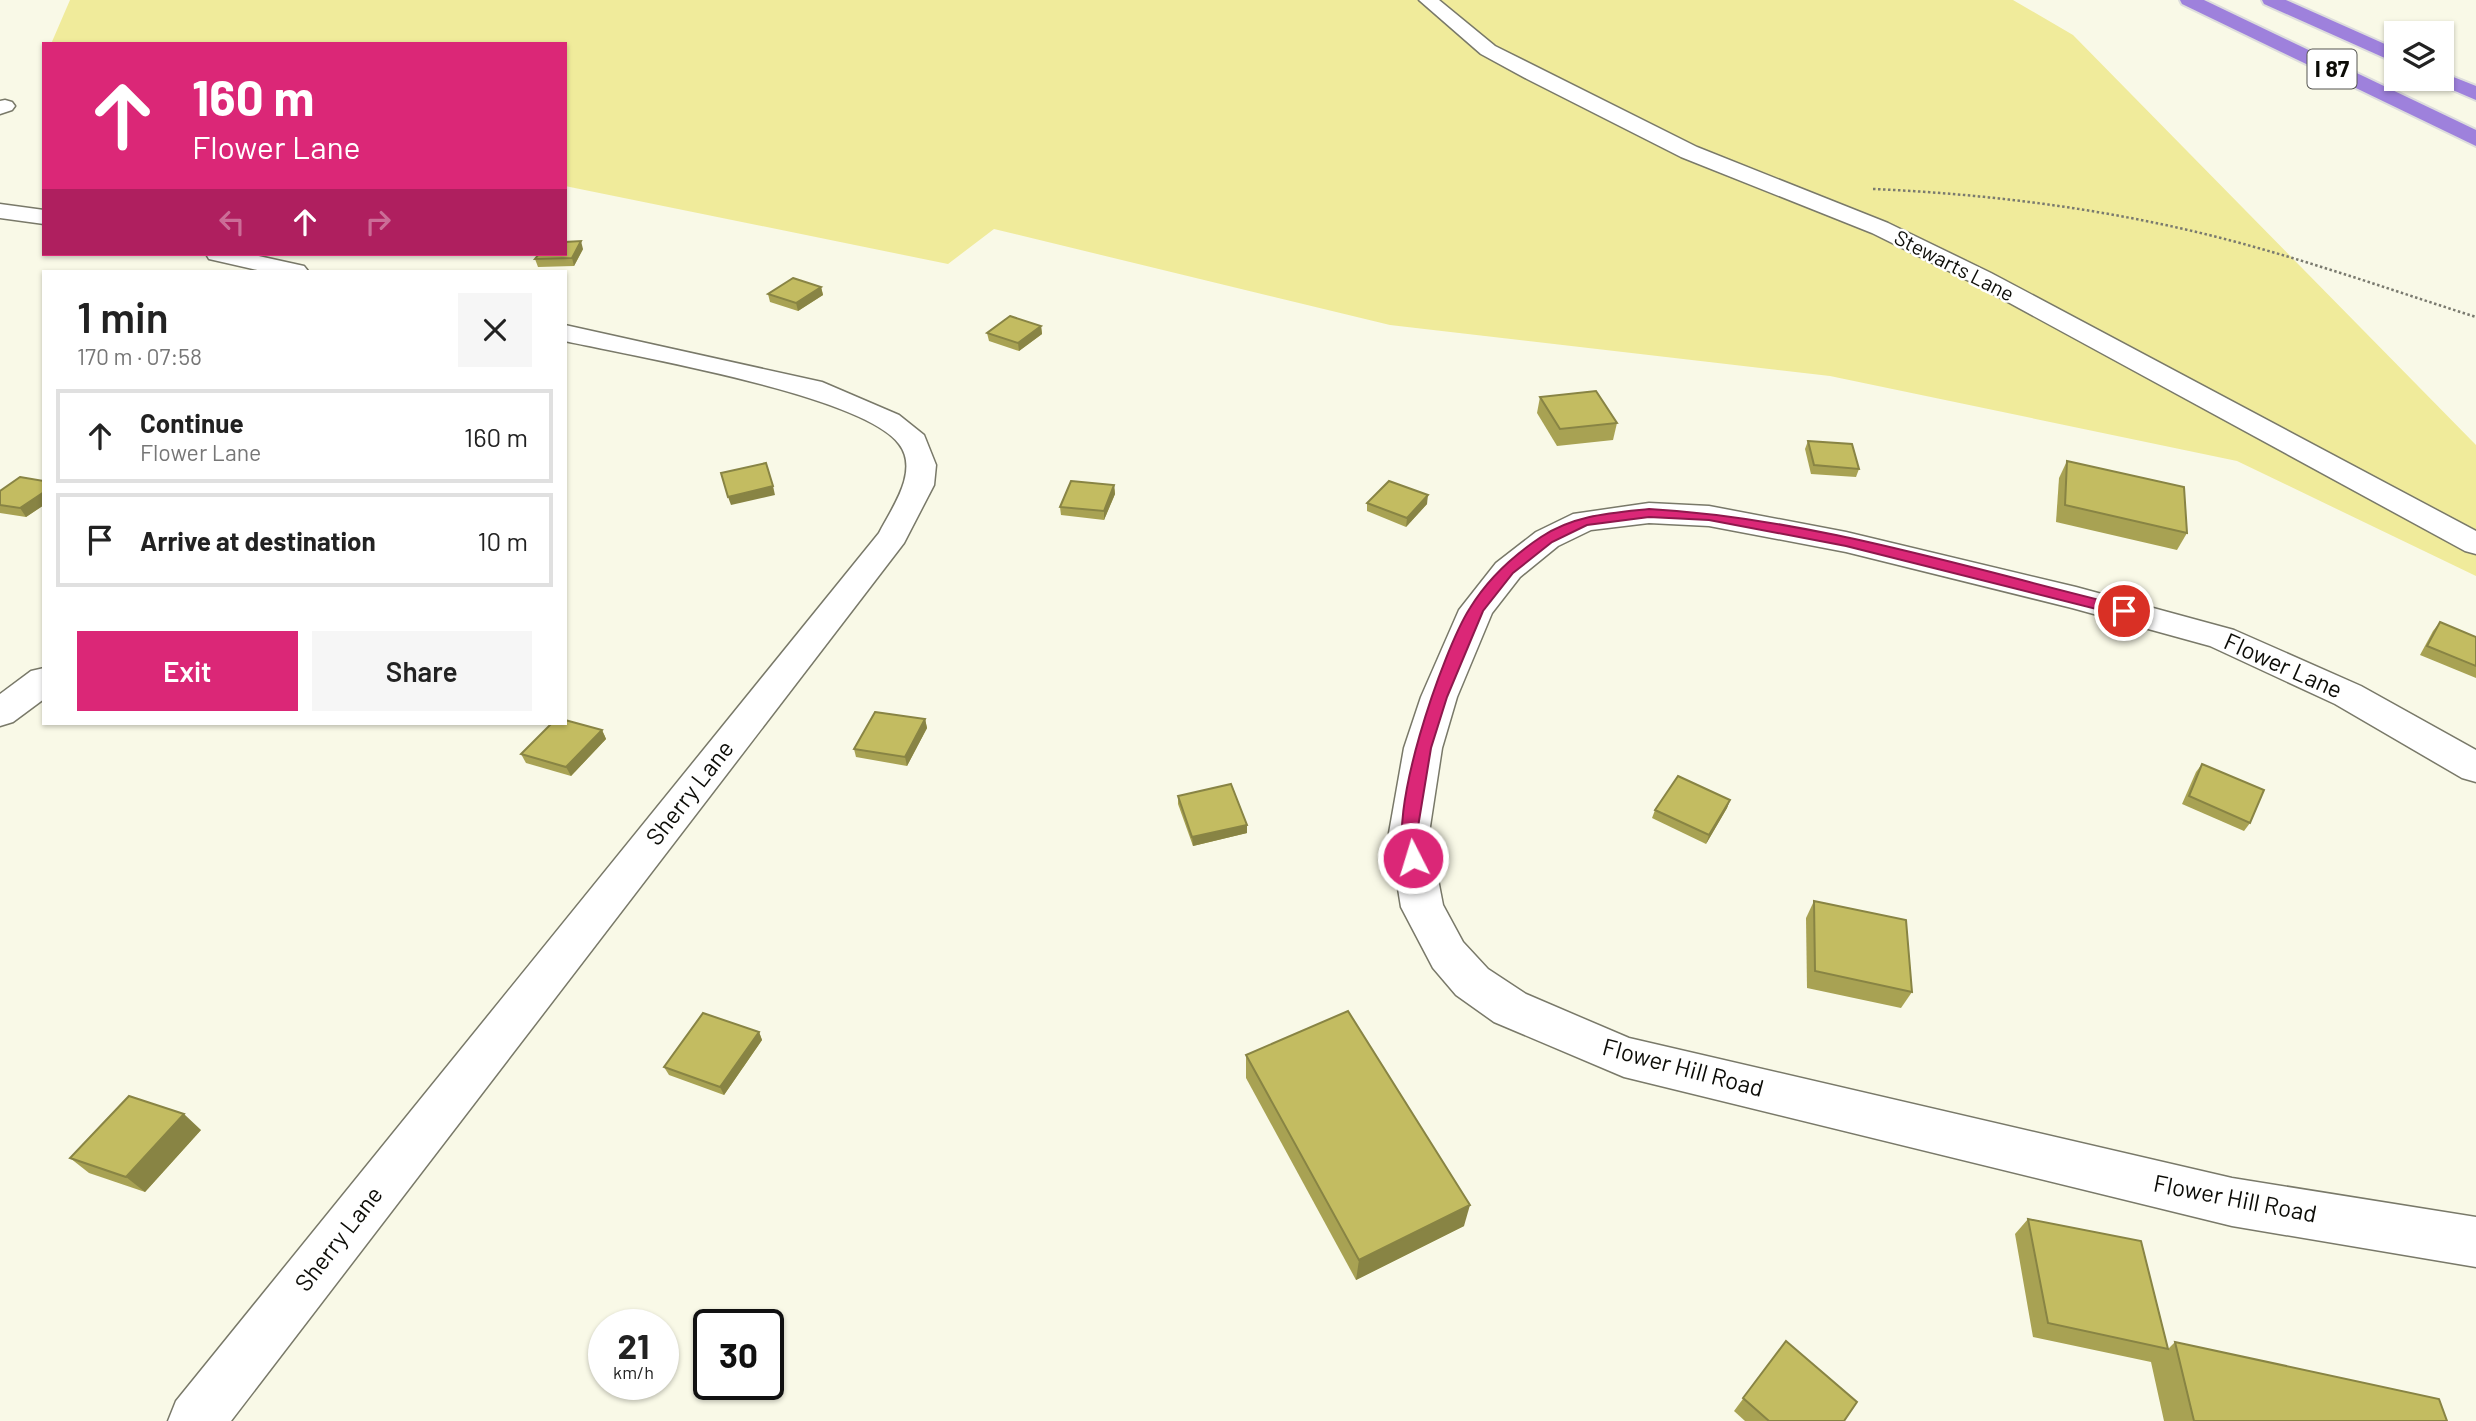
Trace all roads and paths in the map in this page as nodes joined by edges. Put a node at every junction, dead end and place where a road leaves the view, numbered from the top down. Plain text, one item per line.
1 (1428, 0) edge
2 (2189, 0) edge
3 (2271, 0) edge
4 (2384, 52) edge
5 (2454, 84) edge
6 (2476, 94) edge
7 (2476, 139) edge
8 (1870, 188) dead end
9 (0, 211) edge
10 (42, 217) edge
11 (227, 256) edge
12 (290, 270) edge
13 (2476, 317) edge
14 (567, 332) edge
15 (2476, 544) edge
16 (2076, 598) joint
17 (42, 682) edge
18 (0, 713) edge
19 (2476, 768) edge
20 (2476, 1242) edge
21 (196, 1421) edge

1 - 15 street, Stewarts Lane
2 - 7 highway, I 87
3 - 4 highway, I 87
5 - 6 highway
8 - 13 path
9 - 10 street
11 - 12 street
14 - 21 street, Sherry Lane
16 - 19 street, Flower Lane
16 - 20 street, Flower Hill Road
17 - 18 street

